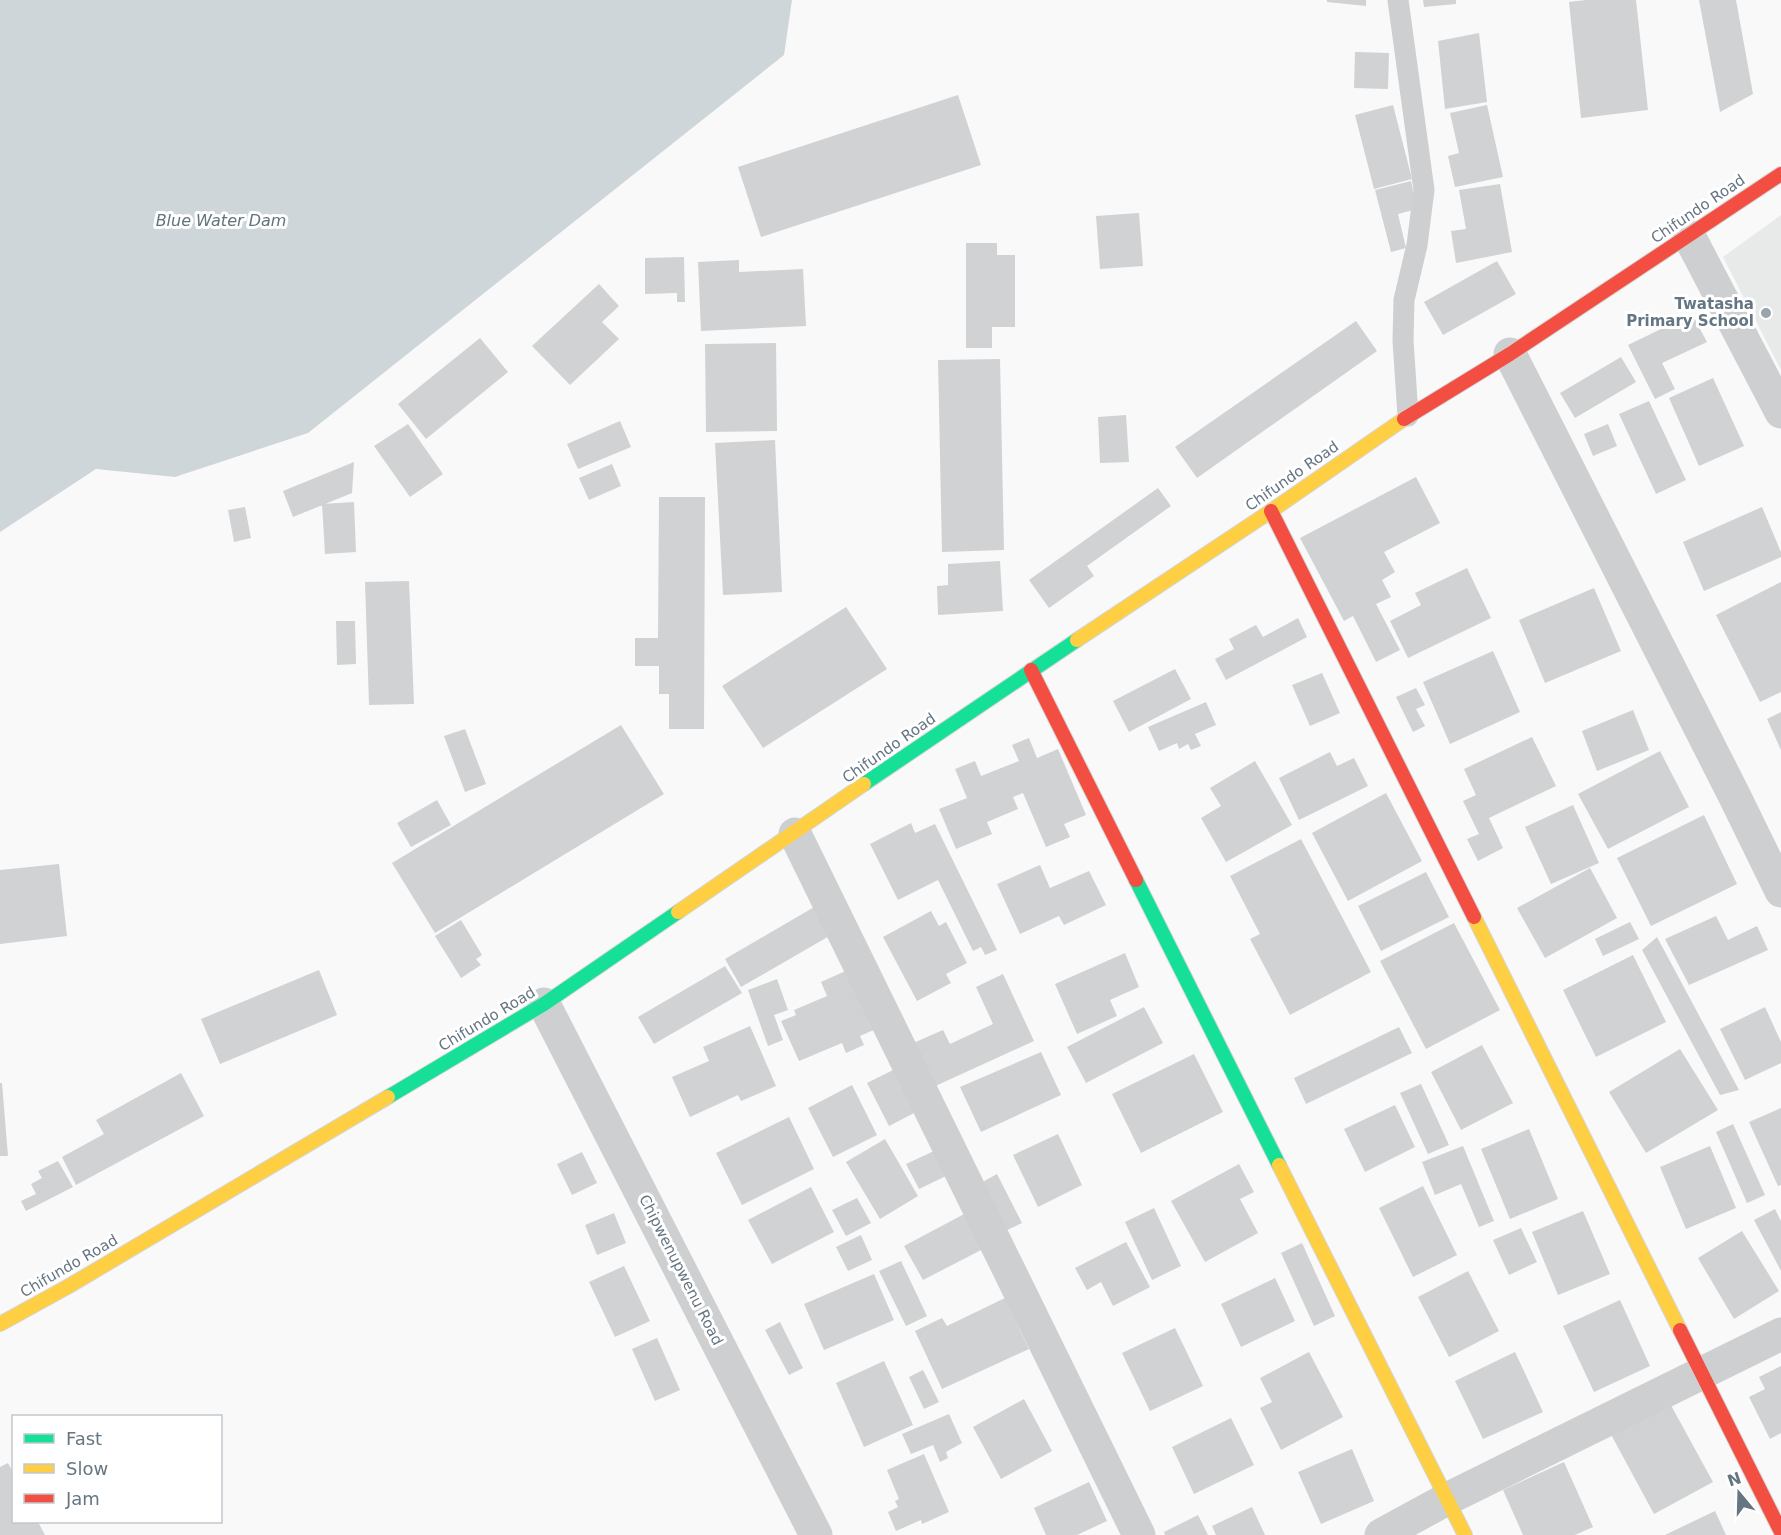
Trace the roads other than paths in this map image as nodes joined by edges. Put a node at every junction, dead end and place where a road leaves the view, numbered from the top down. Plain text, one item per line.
1 (1398, 0) edge
2 (1781, 174) edge
3 (1689, 236) junction
4 (1510, 354) junction
5 (1781, 412) edge
6 (1408, 416) junction
7 (1271, 511) junction
8 (1031, 670) junction
9 (795, 834) junction
10 (1781, 891) edge
11 (544, 1004) junction
12 (0, 1324) edge
13 (1781, 1334) edge
14 (1702, 1372) junction
15 (1447, 1499) junction
16 (1781, 1532) edge
17 (816, 1535) edge
18 (1139, 1535) edge
19 (1381, 1535) edge
20 (1465, 1535) edge

1 - 6 lane
2 - 3 street, Chifundo Road
3 - 4 street, Chifundo Road
3 - 5 street
4 - 6 street, Chifundo Road
4 - 10 street
6 - 7 street, Chifundo Road
7 - 8 street, Chifundo Road
7 - 14 street
8 - 9 street, Chifundo Road
8 - 15 street
9 - 11 street, Chifundo Road
9 - 18 street
11 - 12 street, Chifundo Road
11 - 17 street, Chipwenupwenu Road
13 - 14 street
14 - 15 street
14 - 16 street
15 - 19 street
15 - 20 street

